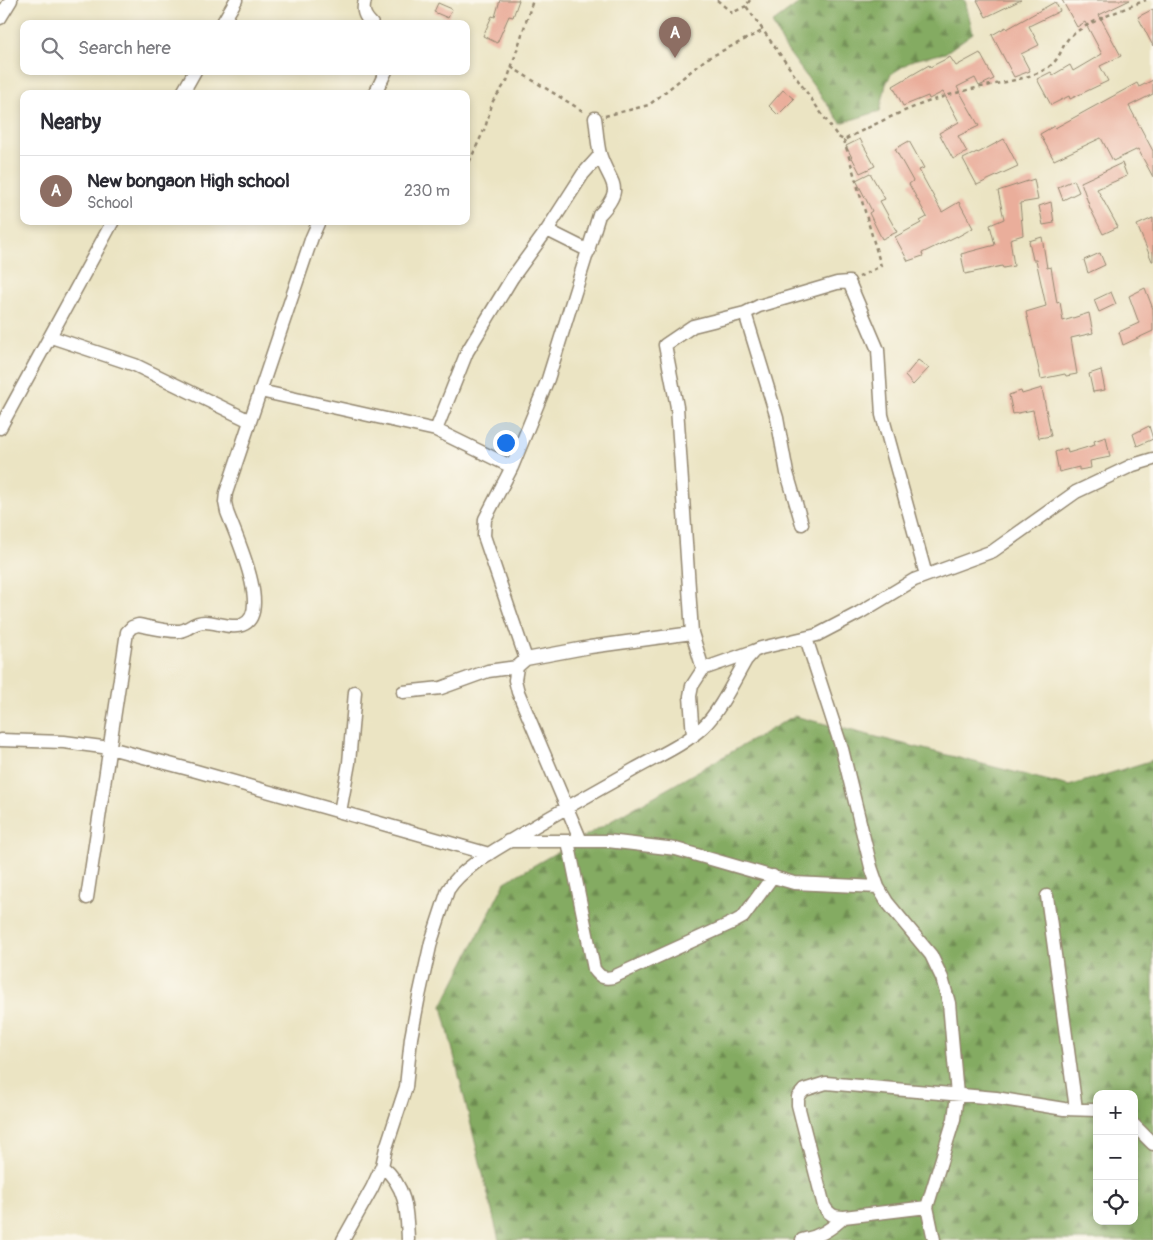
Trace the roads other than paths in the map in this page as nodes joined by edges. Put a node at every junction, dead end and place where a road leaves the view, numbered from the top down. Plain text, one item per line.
1 (11, 0) edge
2 (236, 0) edge
3 (365, 0) edge
4 (0, 18) edge
5 (224, 20) edge
6 (368, 20) edge
7 (193, 75) edge
8 (384, 75) edge
9 (184, 90) edge
10 (378, 90) edge
11 (595, 118) road end
12 (600, 154) junction
13 (111, 225) edge
14 (316, 225) edge
15 (546, 230) junction
16 (589, 251) junction
17 (745, 313) junction
18 (51, 337) junction
19 (260, 391) junction
20 (250, 421) junction
21 (0, 428) edge
22 (436, 430) junction
23 (1153, 459) edge
24 (512, 467) junction
25 (802, 524) dead end
26 (926, 575) junction
27 (692, 633) junction
28 (806, 638) junction
29 (754, 652) junction
30 (522, 663) junction
31 (703, 669) junction
32 (355, 692) dead end
33 (404, 692) dead end
34 (694, 736) junction
35 (0, 740) edge
36 (110, 748) junction
37 (565, 807) junction
38 (340, 812) junction
39 (575, 841) junction
40 (508, 842) junction
41 (488, 854) junction
42 (773, 876) junction
43 (878, 887) junction
44 (1047, 896) dead end
45 (88, 898) dead end
46 (957, 1095) junction
47 (1076, 1109) junction
48 (1093, 1110) edge
49 (1138, 1130) edge
50 (1153, 1144) edge
51 (382, 1166) junction
52 (927, 1207) junction
53 (844, 1217) junction
54 (343, 1240) edge
55 (408, 1240) edge
56 (802, 1240) edge
57 (934, 1240) edge

1 - 4 street
2 - 5 street
3 - 6 street
7 - 9 street
8 - 10 street
11 - 12 street
12 - 15 street
12 - 16 street
13 - 18 street
14 - 19 street
15 - 16 street
15 - 22 street
16 - 24 street
17 - 25 street
17 - 26 street
17 - 27 street
18 - 20 street
18 - 21 street
19 - 20 street
19 - 22 street
20 - 36 street
22 - 24 street
23 - 26 street
24 - 30 street
26 - 28 street
27 - 30 street
27 - 31 street
28 - 29 street
28 - 43 street
29 - 31 street
29 - 34 street
30 - 33 street
30 - 37 street
31 - 34 street
32 - 38 street
34 - 37 street
35 - 36 street
36 - 38 street
36 - 45 street
37 - 39 street
37 - 40 street
38 - 41 street
39 - 40 street
39 - 42 street
39 - 42 street
40 - 41 street
41 - 51 street
42 - 43 street
43 - 46 street
44 - 47 street
46 - 47 street
46 - 52 street
46 - 53 street
47 - 48 street
49 - 50 street
51 - 54 street
51 - 55 street
52 - 53 street
52 - 57 street
53 - 56 street

